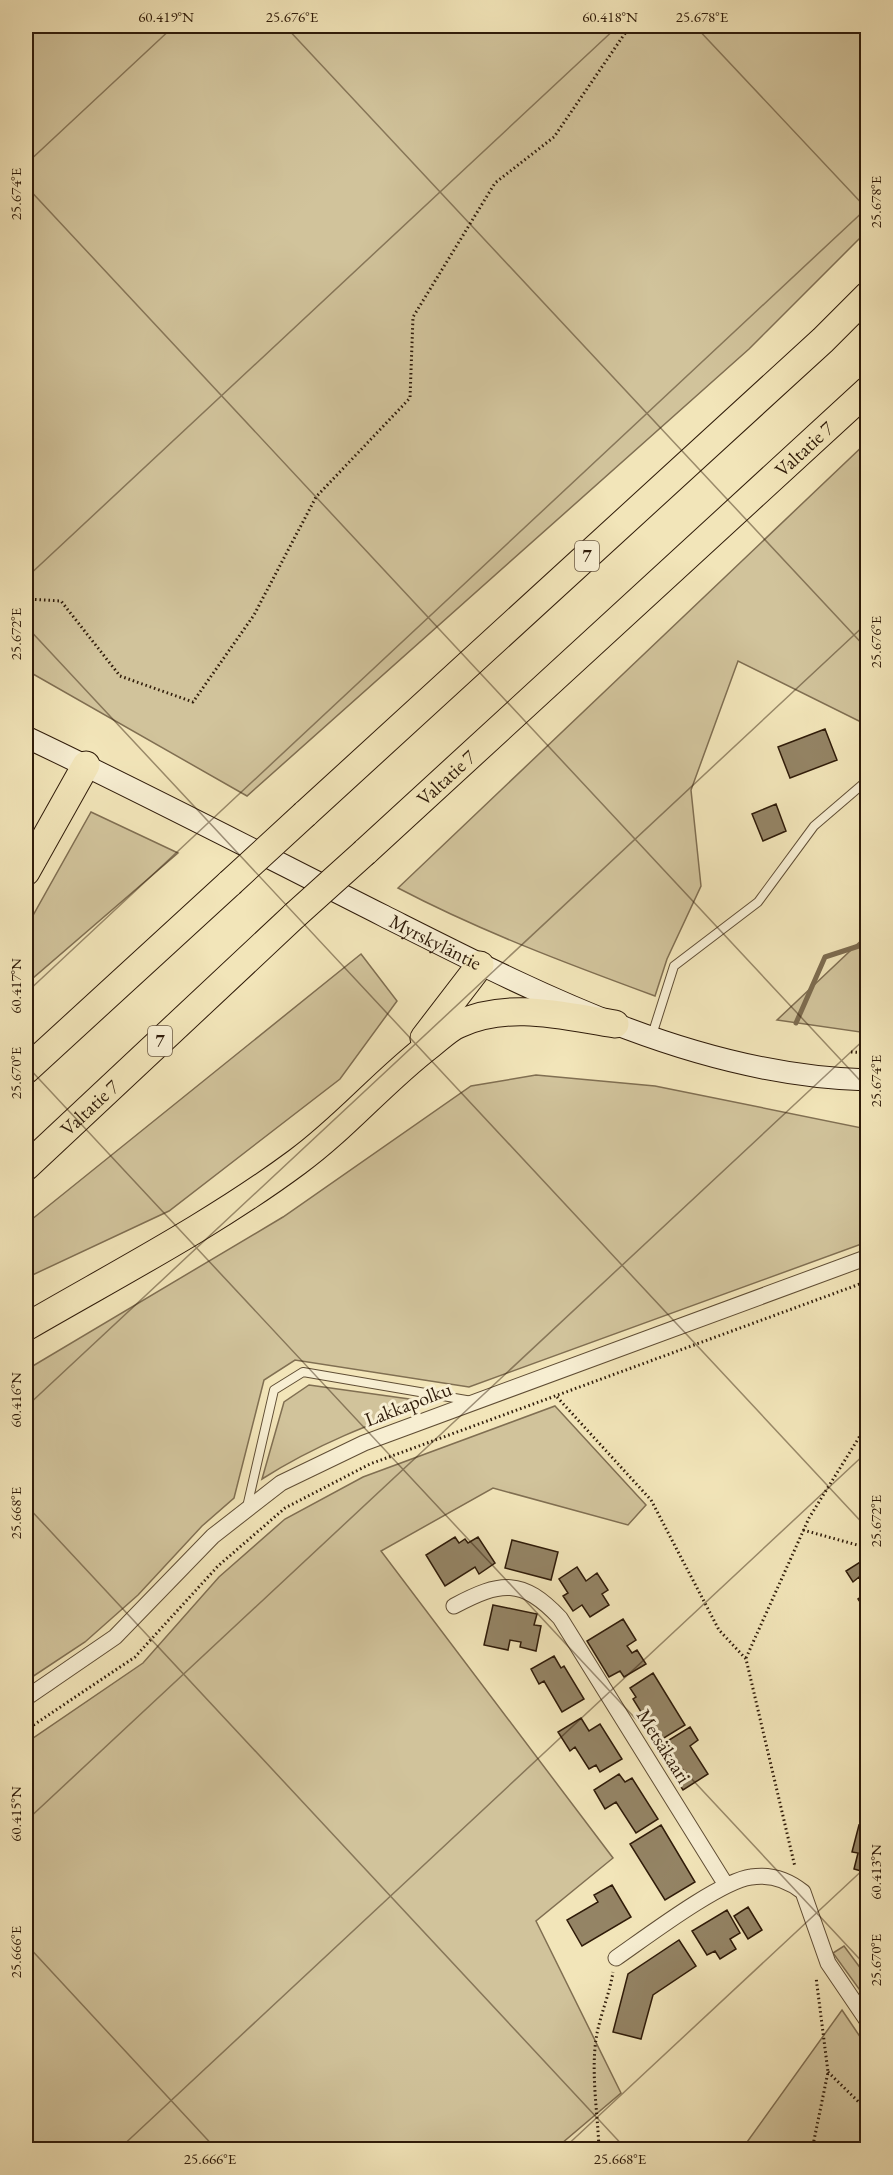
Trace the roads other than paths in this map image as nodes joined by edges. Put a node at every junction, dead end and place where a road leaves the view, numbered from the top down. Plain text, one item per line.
1 (867, 295) edge
2 (867, 390) edge
3 (26, 737) edge
4 (86, 765) junction
5 (863, 784) dead end
6 (26, 872) edge
7 (480, 965) junction
8 (615, 1024) junction
9 (651, 1036) junction
10 (403, 1066) junction
11 (26, 1070) edge
12 (867, 1080) edge
13 (26, 1167) edge
14 (867, 1257) edge
15 (26, 1327) edge
16 (475, 1401) junction
17 (247, 1507) junction
18 (454, 1606) dead end
19 (26, 1698) edge
20 (726, 1885) junction
21 (616, 1958) road end
22 (867, 2022) edge

1 - 11 highway, 7, bridge
2 - 13 highway, Valtatie 7 / 7, bridge
3 - 4 street, Myrskyläntie
4 - 6 highway
4 - 7 street, Myrskyläntie
5 - 9 lane
7 - 8 street, Myrskyläntie
7 - 10 highway
8 - 9 street, Myrskyläntie
8 - 10 highway
9 - 12 street, Myrskyläntie
10 - 15 highway
14 - 16 street, Lakkapolku
16 - 17 street, Lakkapolku
16 - 17 lane
17 - 19 street, Lakkapolku
18 - 20 street, Metsäkaari
20 - 21 street
20 - 22 street

